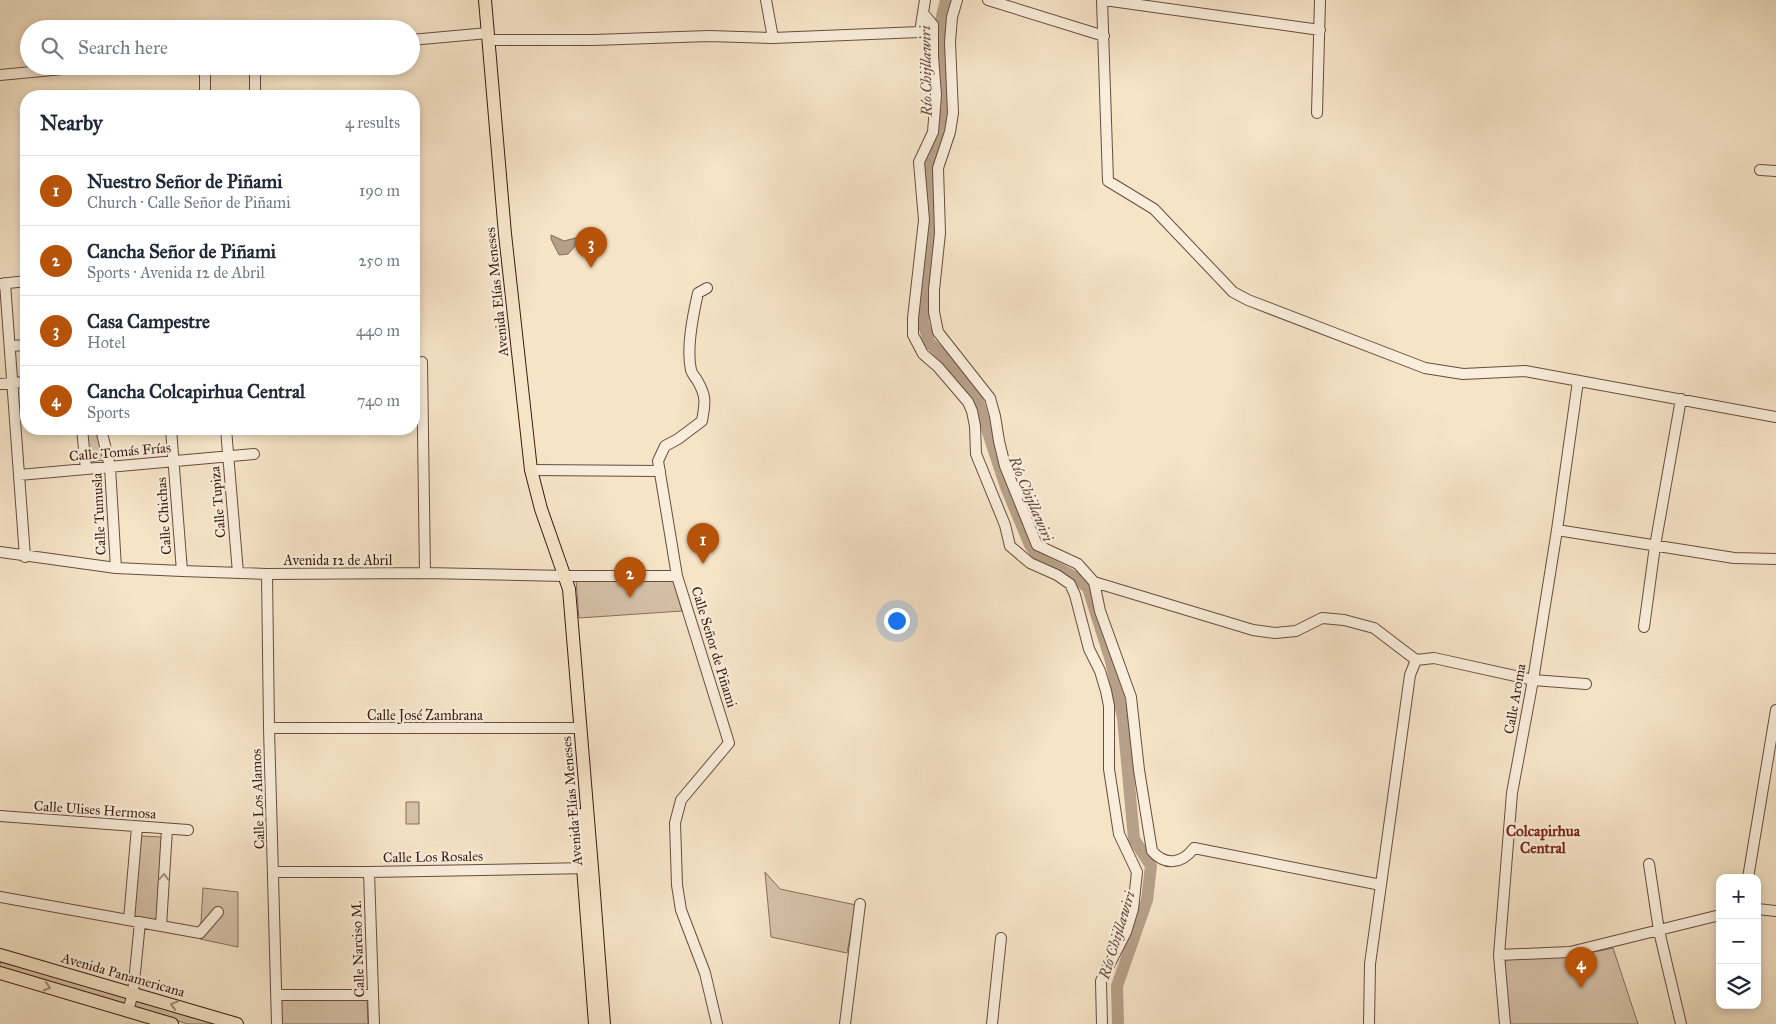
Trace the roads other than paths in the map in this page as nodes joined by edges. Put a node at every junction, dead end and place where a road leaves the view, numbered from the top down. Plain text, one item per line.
1 (485, 0) edge
2 (766, 0) edge
3 (925, 0) edge
4 (957, 0) edge
5 (988, 0) edge
6 (1103, 0) edge
7 (1320, 0) edge
8 (1151, 4) edge
9 (923, 13) junction
10 (1320, 30) junction
11 (488, 36) junction
12 (1104, 36) junction
13 (773, 38) junction
14 (420, 40) edge
15 (20, 73) edge
16 (0, 75) edge
17 (205, 75) edge
18 (255, 75) edge
19 (204, 90) edge
20 (255, 90) edge
21 (1317, 113) dead end
22 (1760, 170) dead end
23 (1776, 171) edge
24 (20, 282) edge
25 (2, 283) edge
26 (707, 288) dead end
27 (20, 345) edge
28 (10, 346) junction
29 (422, 362) dead end
30 (1578, 381) junction
31 (20, 382) edge
32 (12, 383) junction
33 (0, 384) edge
34 (1681, 399) junction
35 (1776, 417) edge
36 (83, 435) edge
37 (102, 435) edge
38 (172, 435) edge
39 (226, 435) edge
40 (254, 454) dead end
41 (228, 457) junction
42 (174, 462) junction
43 (110, 467) junction
44 (86, 469) junction
45 (531, 470) junction
46 (660, 471) junction
47 (19, 475) junction
48 (1557, 530) junction
49 (1655, 546) junction
50 (0, 552) edge
51 (25, 556) junction
52 (1776, 559) edge
53 (116, 568) junction
54 (182, 572) junction
55 (238, 573) junction
56 (425, 573) junction
57 (268, 574) junction
58 (564, 576) junction
59 (678, 576) junction
60 (1094, 582) junction
61 (1644, 627) dead end
62 (1416, 660) junction
63 (1533, 680) junction
64 (1586, 684) dead end
65 (1776, 710) edge
66 (269, 728) junction
67 (577, 728) junction
68 (0, 816) edge
69 (136, 827) junction
70 (167, 829) junction
71 (188, 830) dead end
72 (1649, 864) dead end
73 (588, 868) junction
74 (274, 872) junction
75 (369, 872) junction
76 (1749, 874) edge
77 (1381, 885) junction
78 (0, 897) edge
79 (860, 904) dead end
80 (1761, 909) edge
81 (1776, 911) edge
82 (218, 912) dead end
83 (1716, 916) edge
84 (129, 920) junction
85 (140, 922) junction
86 (160, 926) junction
87 (1659, 931) junction
88 (1001, 938) dead end
89 (0, 955) edge
90 (1499, 955) junction
91 (0, 973) edge
92 (133, 992) junction
93 (277, 994) junction
94 (373, 994) junction
95 (128, 1011) junction
96 (172, 1024) edge
97 (237, 1024) edge
98 (277, 1024) edge
99 (374, 1024) edge
100 (595, 1024) edge
101 (604, 1024) edge
102 (717, 1024) edge
103 (845, 1024) edge
104 (992, 1024) edge
105 (1102, 1024) edge
106 (1368, 1024) edge
107 (1505, 1024) edge
108 (1681, 1024) edge

1 - 11 main road, Avenida Elías Meneses
2 - 13 street
3 - 9 street
4 - 60 street
5 - 12 street
6 - 8 street
6 - 12 street
7 - 10 street
8 - 10 street
9 - 13 street
9 - 105 street
10 - 21 street
11 - 13 street
11 - 14 street
11 - 45 main road, Avenida Elías Meneses
12 - 30 street
15 - 16 street
17 - 19 street
18 - 20 street
22 - 23 street
24 - 25 street
25 - 28 street
26 - 46 street, Calle Señor de Piñami
27 - 28 street
28 - 32 street
29 - 56 street
30 - 34 street
30 - 48 street, Calle Aroma
31 - 32 street
32 - 33 street
32 - 47 street
34 - 35 street
34 - 49 street
36 - 44 street
37 - 43 street, Calle Tumusla
38 - 42 street, Calle Chichas
39 - 41 street, Calle Tupiza
40 - 41 street, Calle Tomás Frías
41 - 42 street, Calle Tomás Frías
41 - 55 street, Calle Tupiza
42 - 43 street, Calle Tomás Frías
42 - 54 street, Calle Chichas
43 - 44 street, Calle Tomás Frías
43 - 53 street, Calle Tumusla
44 - 47 street, Calle Tomás Frías
45 - 46 street
45 - 58 main road, Avenida Elías Meneses
46 - 59 street, Calle Señor de Piñami
47 - 51 street
48 - 49 street
48 - 63 street, Calle Aroma
49 - 52 street
49 - 61 street
50 - 51 street, Avenida 12 de Abril
51 - 53 street, Avenida 12 de Abril
53 - 54 street, Avenida 12 de Abril
54 - 55 street, Avenida 12 de Abril
55 - 57 street, Avenida 12 de Abril
56 - 57 street, Avenida 12 de Abril
56 - 58 street, Avenida 12 de Abril
57 - 66 street, Calle Los Alamos
58 - 59 street, Avenida 12 de Abril
58 - 67 main road, Avenida Elías Meneses
59 - 102 street, Calle Señor de Piñami
60 - 62 street
60 - 77 street
62 - 63 street
62 - 77 street
63 - 64 street
63 - 90 street, Calle Aroma
65 - 76 street
66 - 67 street, Calle José Zambrana
66 - 74 street, Calle Los Alamos
67 - 73 main road, Avenida Elías Meneses
68 - 69 street, Calle Ulises Hermosa
69 - 70 street, Calle Ulises Hermosa
69 - 84 street
70 - 71 street, Calle Ulises Hermosa
86 -> 70 street
72 - 87 street
73 - 75 street, Calle Los Rosales
73 - 100 main road, Avenida Elías Meneses
73 - 101 main road, Avenida Elías Meneses
74 - 75 street, Calle Los Rosales
74 - 93 street, Calle Los Alamos
75 - 94 street, Calle Narciso M.
77 - 106 street
78 - 84 street
79 - 103 street
80 - 81 street
82 - 86 street
83 - 87 street
84 - 85 street
85 - 86 street
85 - 92 street
87 - 90 street
87 - 108 street
88 - 104 street
89 - 92 main road, Avenida Panamericana
90 - 107 street, Calle Aroma
91 -> 95 main road
92 - 95 street
97 -> 92 main road, Avenida Panamericana
93 - 94 street
93 - 98 street, Calle Los Alamos
94 - 99 street, Calle Narciso M.
95 - 96 main road

